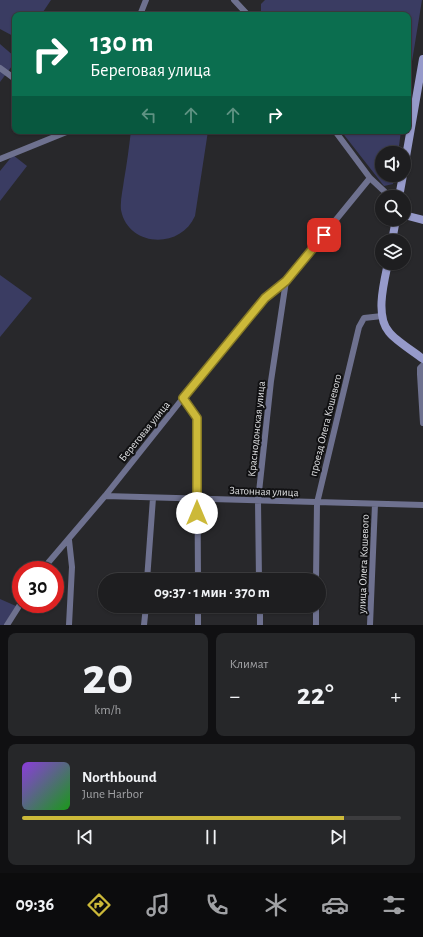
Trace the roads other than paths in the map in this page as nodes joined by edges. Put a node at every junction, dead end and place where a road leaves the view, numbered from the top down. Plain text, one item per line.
1 (146, 0) edge
2 (234, 0) edge
3 (141, 12) edge
4 (245, 12) edge
5 (423, 59) edge
6 (0, 68) edge
7 (12, 77) edge
8 (411, 128) edge
9 (62, 134) edge
10 (337, 134) edge
11 (410, 134) edge
12 (408, 146) edge
13 (0, 159) edge
14 (370, 178) junction
15 (383, 190) edge
16 (411, 217) edge
17 (423, 220) edge
18 (387, 270) edge
19 (286, 281) junction
20 (382, 316) junction
21 (423, 359) edge
22 (423, 365) edge
23 (183, 398) junction
24 (423, 423) edge
25 (105, 496) junction
26 (153, 498) junction
27 (197, 500) junction
28 (258, 501) junction
29 (317, 503) junction
30 (375, 504) junction
31 (423, 505) edge
32 (69, 540) junction
33 (50, 561) edge
34 (148, 573) edge
35 (198, 573) edge
36 (259, 573) edge
37 (316, 573) edge
38 (15, 613) edge
39 (145, 613) edge
40 (198, 613) edge
41 (260, 613) edge
42 (316, 613) edge
43 (8, 625) edge
44 (69, 625) edge
45 (144, 625) edge
46 (198, 625) edge
47 (260, 625) edge
48 (316, 625) edge
49 (370, 625) edge

1 - 3 street
2 - 4 street
5 - 8 main road
6 - 7 street
9 - 13 street
10 - 14 street
11 - 12 main road
14 - 15 street
14 - 19 street, Береговая улица
16 - 17 main road
18 - 20 main road
19 - 23 street, Береговая улица
19 - 28 street, Краснодонская улица
20 - 21 main road
20 - 29 street, проезд Олега Кошевого
22 - 24 street
23 - 25 street, Береговая улица
23 - 27 street
25 - 26 street, Затонная улица
25 - 32 street, Береговая улица
26 - 27 street, Затонная улица
26 - 34 street
27 - 28 street, Затонная улица
27 - 35 street
28 - 29 street, Затонная улица
28 - 36 street, Краснодонская улица
29 - 30 street, Затонная улица
29 - 37 street, проезд Олега Кошевого
30 - 31 street, Затонная улица
30 - 49 street, улица Олега Кошевого
32 - 33 street, Береговая улица
32 - 44 street
38 - 43 street
39 - 45 street
40 - 46 street
41 - 47 street
42 - 48 street

